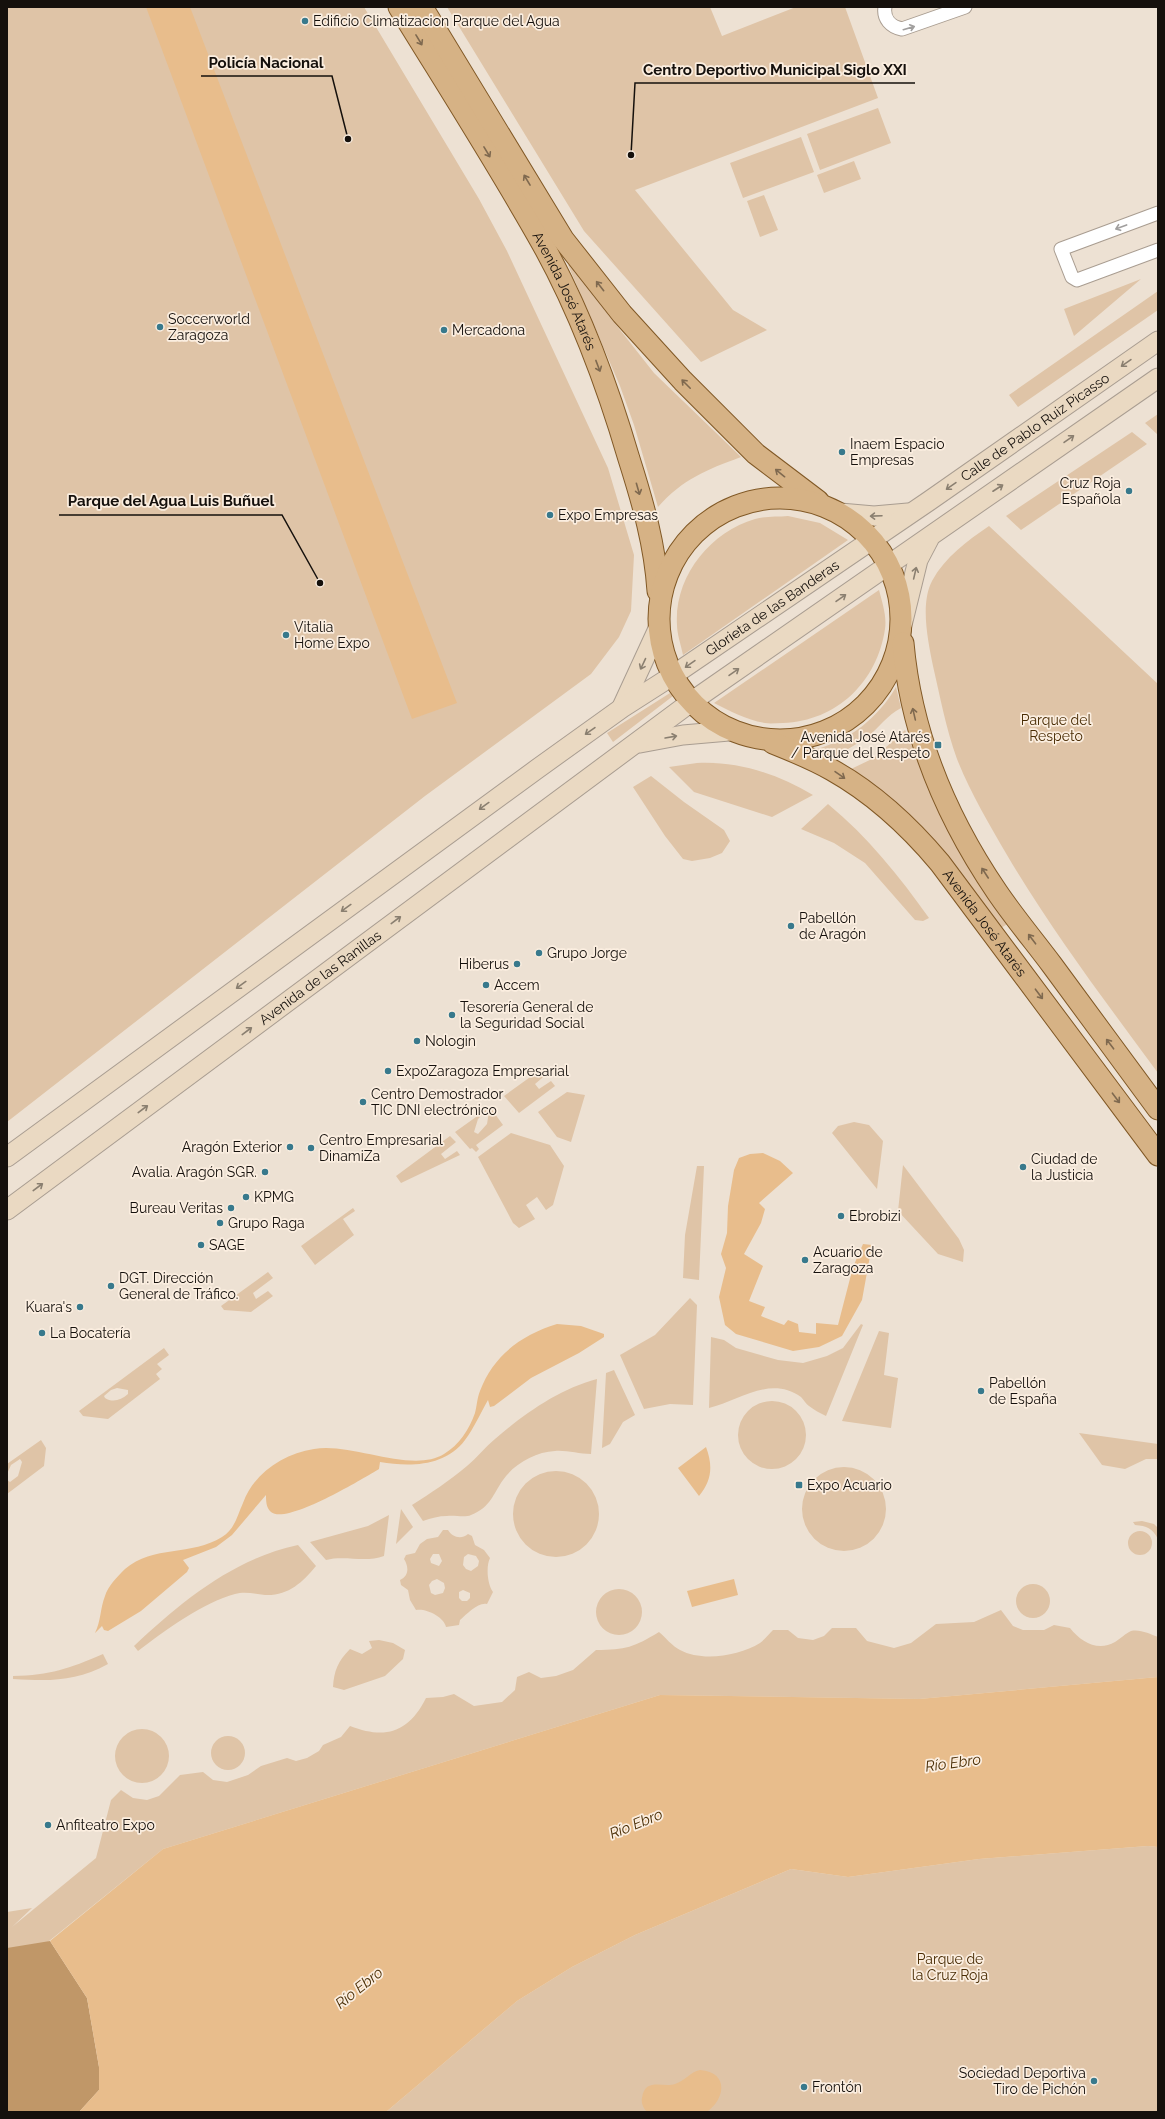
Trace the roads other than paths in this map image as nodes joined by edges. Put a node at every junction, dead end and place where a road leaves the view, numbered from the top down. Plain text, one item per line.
1 (399, 7) edge
2 (422, 7) edge
3 (885, 7) edge
4 (965, 7) edge
5 (1158, 213) edge
6 (1158, 250) edge
7 (1158, 341) edge
8 (1158, 378) edge
9 (832, 509) junction
10 (912, 512) junction
11 (932, 535) junction
12 (872, 539) junction
13 (889, 565) junction
14 (659, 604) junction
15 (902, 625) junction
16 (658, 629) junction
17 (672, 676) junction
18 (691, 702) junction
19 (622, 708) junction
20 (729, 731) junction
21 (767, 740) junction
22 (633, 745) junction
23 (1158, 1109) edge
24 (1158, 1154) edge
25 (7, 1157) edge
26 (7, 1210) edge

1 -> 14 main road, Avenida José Atarés
9 -> 2 main road, Avenida José Atarés
3 -> 4 street
5 -> 6 street
7 -> 10 main road, Calle de Pablo Ruiz Picasso
11 -> 8 main road, Calle de Pablo Ruiz Picasso
10 -> 9 main road, Calle de Pablo Ruiz Picasso
9 - 12 main road
9 - 14 main road
10 - 12 main road, Calle de Pablo Ruiz Picasso
11 - 13 main road, Calle de Pablo Ruiz Picasso
15 -> 11 main road, Calle de Pablo Ruiz Picasso
12 - 13 main road
12 -> 17 main road, Glorieta de las Banderas
13 - 15 main road
18 -> 13 main road
14 - 16 main road
15 - 21 main road
23 -> 15 main road, Avenida José Atarés
16 - 17 main road
16 -> 19 main road
17 - 18 main road
17 - 19 main road
18 - 20 main road
18 - 22 main road, Avenida de las Ranillas
19 -> 25 main road
20 - 21 main road
22 -> 20 main road, Avenida de las Ranillas
21 -> 24 main road, Avenida José Atarés
26 -> 22 main road, Avenida de las Ranillas

